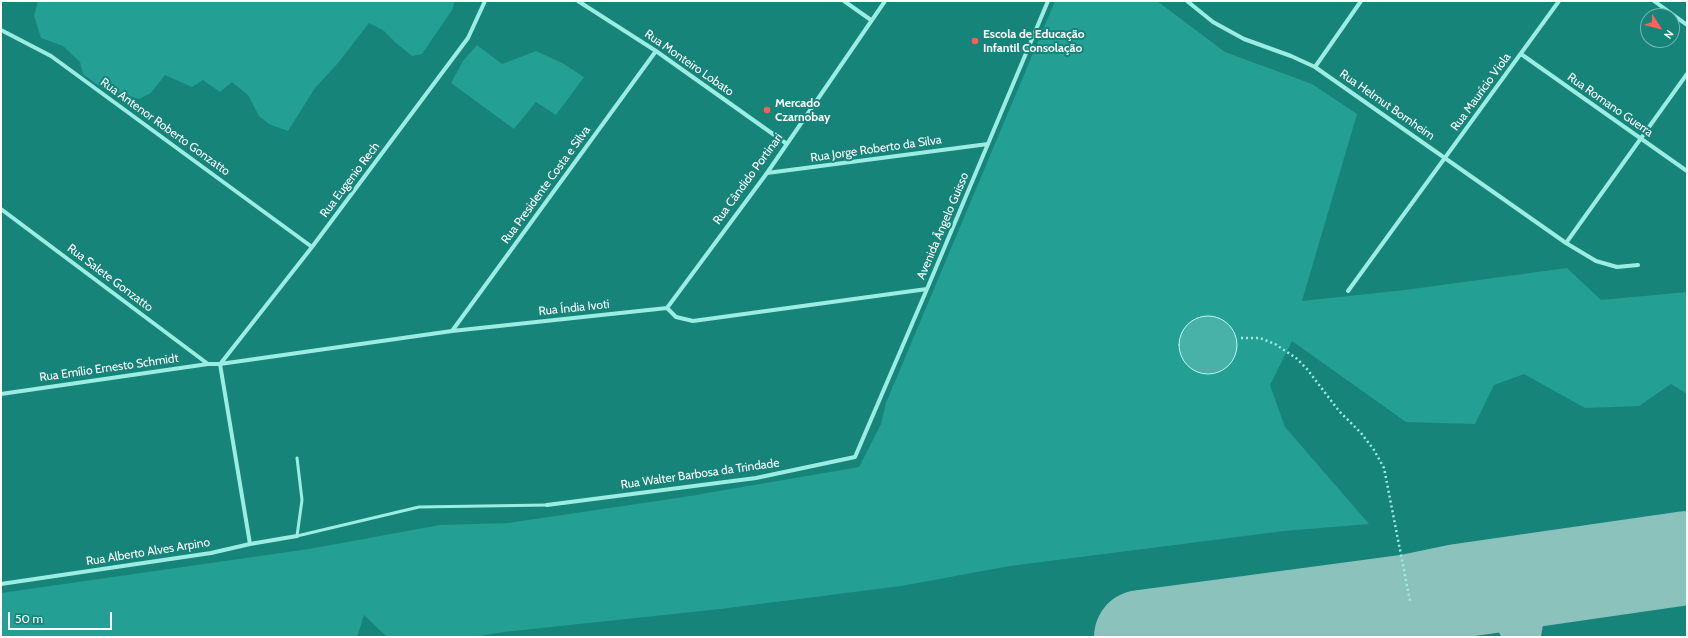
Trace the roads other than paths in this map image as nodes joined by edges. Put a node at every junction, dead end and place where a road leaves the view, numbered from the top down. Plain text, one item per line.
1 (485, 1) edge
2 (578, 1) edge
3 (844, 1) edge
4 (885, 1) edge
5 (1048, 1) edge
6 (1361, 1) edge
7 (1559, 1) edge
8 (1654, 1) edge
9 (1190, 2) edge
10 (871, 20) junction
11 (1687, 25) edge
12 (1, 30) edge
13 (656, 51) junction
14 (1521, 54) junction
15 (1315, 67) junction
16 (1687, 74) edge
17 (1640, 138) junction
18 (787, 144) junction
19 (988, 144) junction
20 (1446, 158) junction
21 (1687, 171) edge
22 (766, 173) junction
23 (1, 209) edge
24 (1566, 243) junction
25 (312, 247) junction
26 (1638, 265) dead end
27 (927, 289) junction
28 (1348, 291) dead end
29 (667, 308) junction
30 (452, 330) junction
31 (208, 364) junction
32 (220, 364) junction
33 (1, 394) edge
34 (855, 457) joint
35 (297, 458) dead end
36 (547, 505) joint
37 (297, 536) junction
38 (250, 544) junction
39 (1, 584) edge

1 - 25 street, Rua Eugenio Rech
2 - 13 street, Rua Monteiro Lobato
3 - 10 street
4 - 10 street, Rua Cândido Portinari
5 - 19 street, Avenida Ângelo Guisso
6 - 15 street
7 - 14 street, Rua Maurício Viola
8 - 11 street
9 - 15 street, Rua Helmut Bornheim
10 - 18 street, Rua Cândido Portinari
12 - 25 street, Rua Antenor Roberto Gonzatto
13 - 18 street, Rua Monteiro Lobato
13 - 30 street, Rua Presidente Costa e Silva
14 - 17 street, Rua Romano Guerra
14 - 20 street, Rua Maurício Viola
15 - 20 street, Rua Helmut Bornheim
16 - 17 street
17 - 21 street, Rua Romano Guerra
17 - 24 street
18 - 22 street, Rua Cândido Portinari
19 - 22 street, Rua Jorge Roberto da Silva
19 - 27 street, Avenida Ângelo Guisso
20 - 24 street, Rua Helmut Bornheim
20 - 28 street, Rua Maurício Viola
22 - 29 street, Rua Cândido Portinari
23 - 31 street, Rua Salete Gonzatto
24 - 26 street, Rua Helmut Bornheim
25 - 32 street, Rua Eugenio Rech
27 - 29 street
27 - 34 street, Avenida Ângelo Guisso
29 - 30 street, Rua Índia Ivoti
30 - 32 street, Rua Índia Ivoti
31 - 32 street, Rua Emílio Ernesto Schmidt
31 - 33 street, Rua Emílio Ernesto Schmidt
32 - 38 street
34 - 36 street, Rua Walter Barbosa da Trindade
35 - 37 lane
36 - 37 lane
37 - 38 street, Rua Alberto Alves Arpino
38 - 39 street, Rua Alberto Alves Arpino

